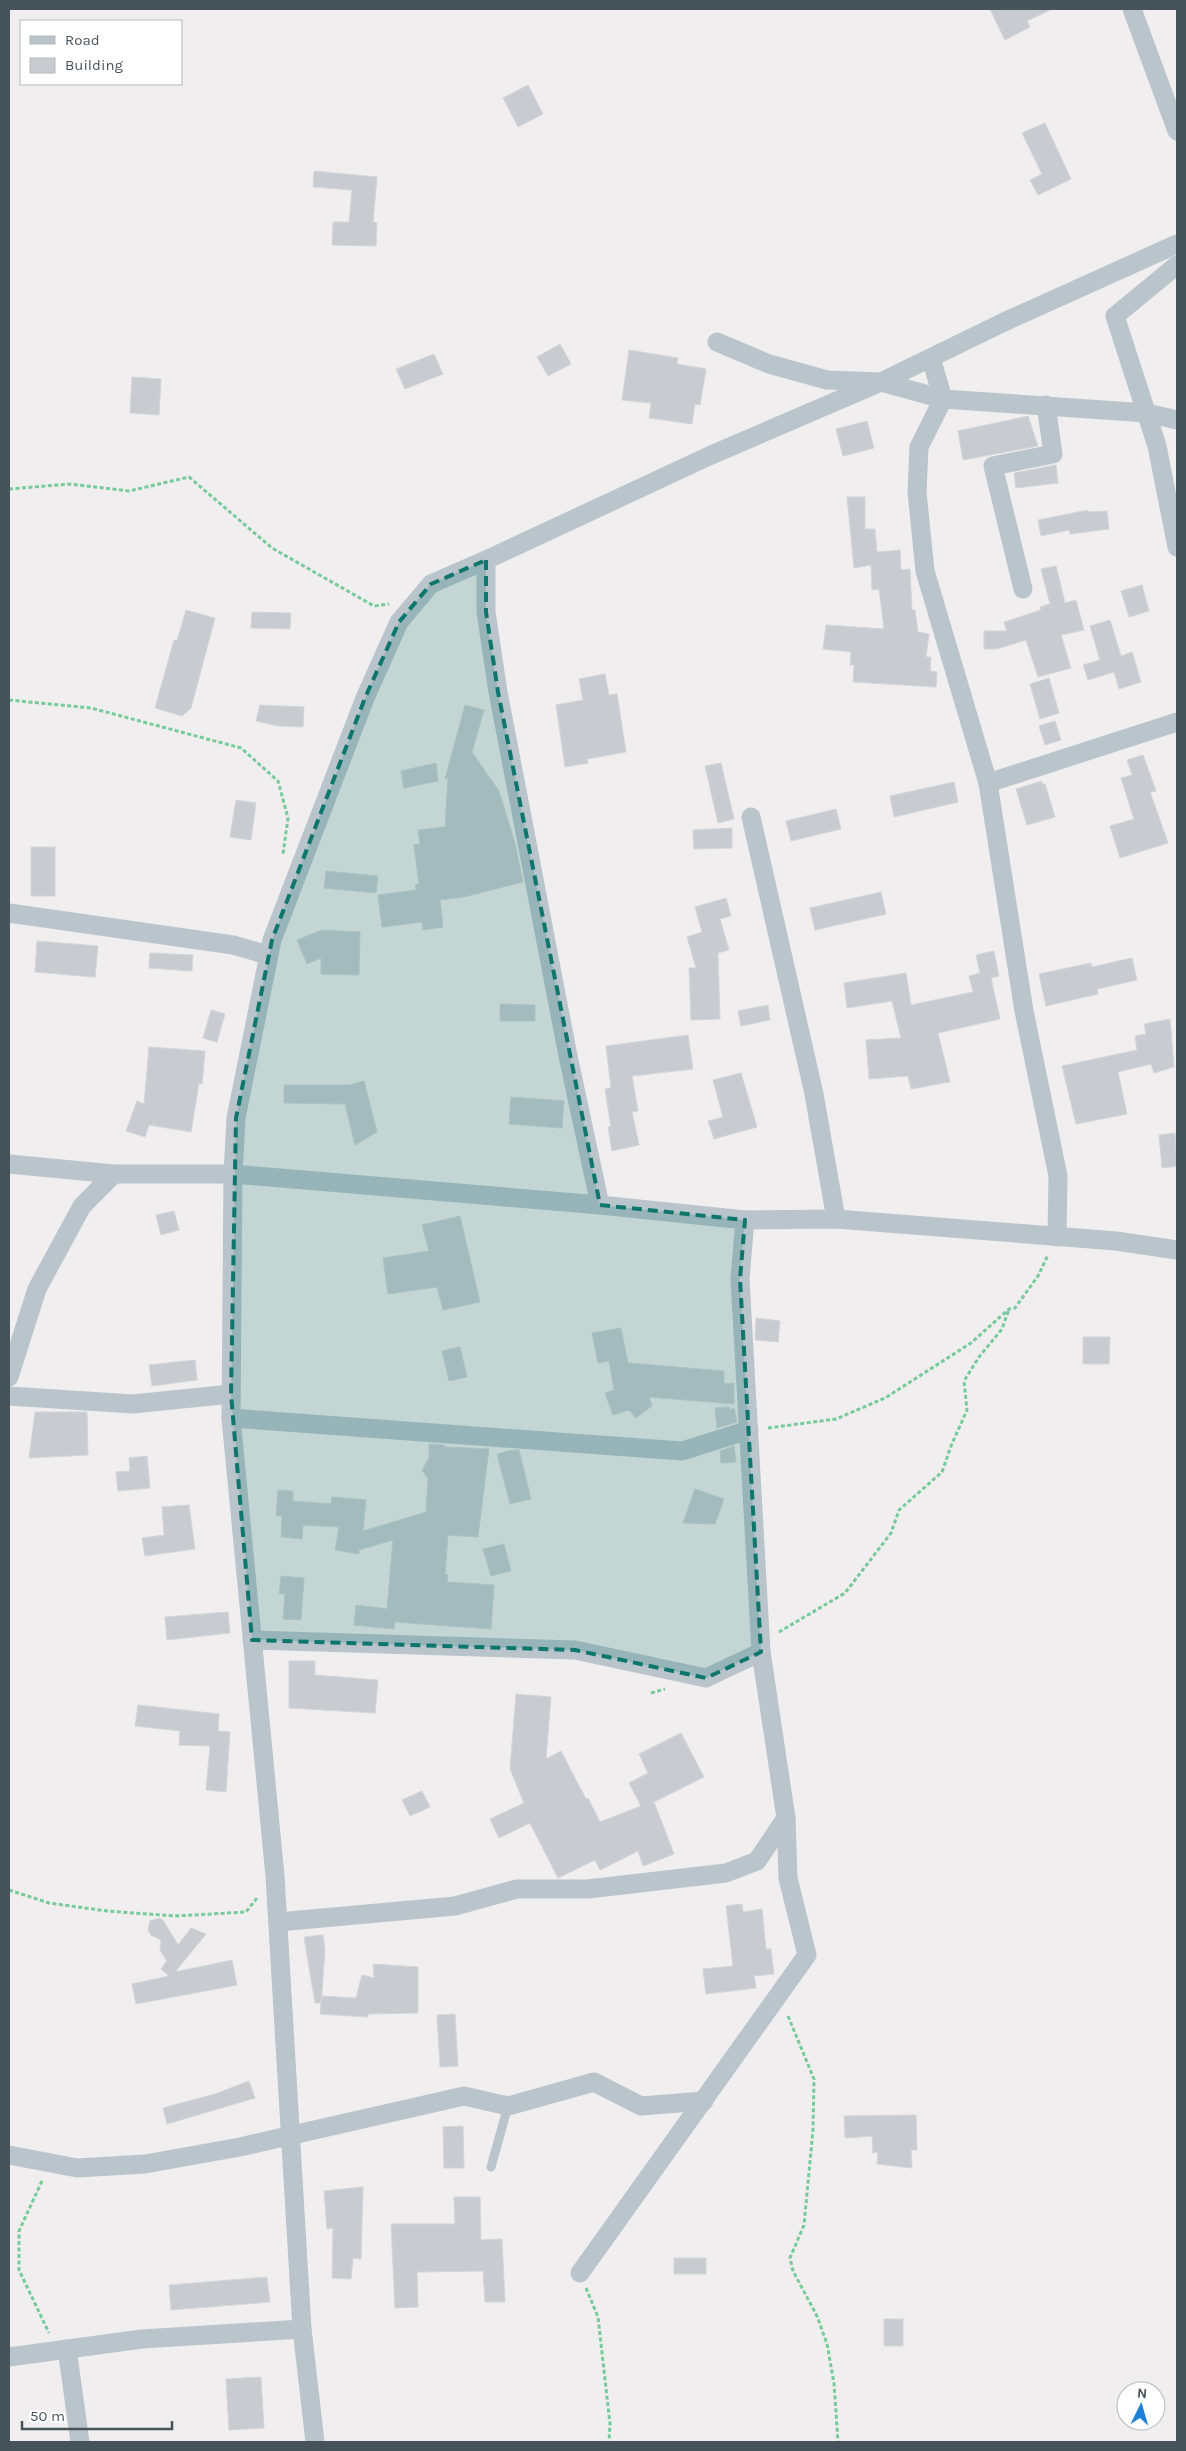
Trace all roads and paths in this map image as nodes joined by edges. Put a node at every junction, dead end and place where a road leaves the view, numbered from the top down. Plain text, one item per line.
1 (1132, 9) edge
2 (1177, 131) edge
3 (1177, 244) edge
4 (1177, 265) edge
5 (717, 342) dead end
6 (931, 358) junction
7 (881, 382) junction
8 (943, 399) junction
9 (1046, 405) junction
10 (1147, 413) junction
11 (1177, 420) edge
12 (9, 489) edge
13 (1177, 547) edge
14 (486, 560) junction
15 (1023, 589) dead end
16 (413, 605) junction
17 (9, 700) edge
18 (1177, 722) edge
19 (988, 783) junction
20 (751, 817) dead end
21 (282, 856) dead end
22 (9, 913) edge
23 (268, 955) junction
24 (9, 1164) edge
25 (114, 1174) junction
26 (232, 1174) junction
27 (600, 1205) junction
28 (836, 1219) junction
29 (745, 1220) junction
30 (1057, 1237) junction
31 (1177, 1250) edge
32 (1009, 1309) junction
33 (9, 1376) edge
34 (231, 1394) junction
35 (9, 1396) edge
36 (231, 1418) junction
37 (749, 1430) junction
38 (252, 1640) junction
39 (761, 1648) junction
40 (786, 1818) junction
41 (275, 1876) junction
42 (9, 1890) edge
43 (278, 1922) junction
44 (780, 1994) junction
45 (704, 2101) junction
46 (508, 2106) junction
47 (292, 2136) junction
48 (9, 2155) edge
49 (53, 2164) junction
50 (492, 2167) dead end
51 (580, 2274) joint
52 (302, 2329) junction
53 (61, 2350) junction
54 (9, 2356) edge
55 (80, 2442) edge
56 (315, 2442) edge
57 (609, 2442) edge
58 (838, 2442) edge

1 - 2 street
3 - 6 street
4 - 10 street
5 - 7 street
6 - 7 street
6 - 8 street
7 - 8 street
7 - 14 street
8 - 9 street
8 - 19 street
9 - 10 street
9 - 15 street
10 - 11 street
10 - 13 street
12 - 16 path
14 - 16 street
14 - 27 street
16 - 23 street
17 - 21 path
18 - 19 street
19 - 30 street
20 - 28 street
22 - 23 street
23 - 26 street
24 - 25 street
25 - 26 street
25 - 33 street
26 - 27 street
26 - 34 street
27 - 29 street
28 - 29 street
28 - 30 street
29 - 37 street
30 - 31 street
30 - 32 path
32 - 37 path
32 - 39 path
34 - 35 street
34 - 36 street
36 - 37 street
36 - 38 street
37 - 39 street
38 - 39 street
38 - 41 street
39 - 40 street
40 - 43 street
40 - 44 street
41 - 42 path
41 - 43 street
43 - 47 street
44 - 45 street
44 - 58 path
45 - 46 street
45 - 51 street
46 - 47 street
46 - 50 lane
47 - 49 street
47 - 52 street
48 - 49 street
49 - 53 path
51 - 57 path
52 - 53 street
52 - 56 street
53 - 54 street
53 - 55 street

